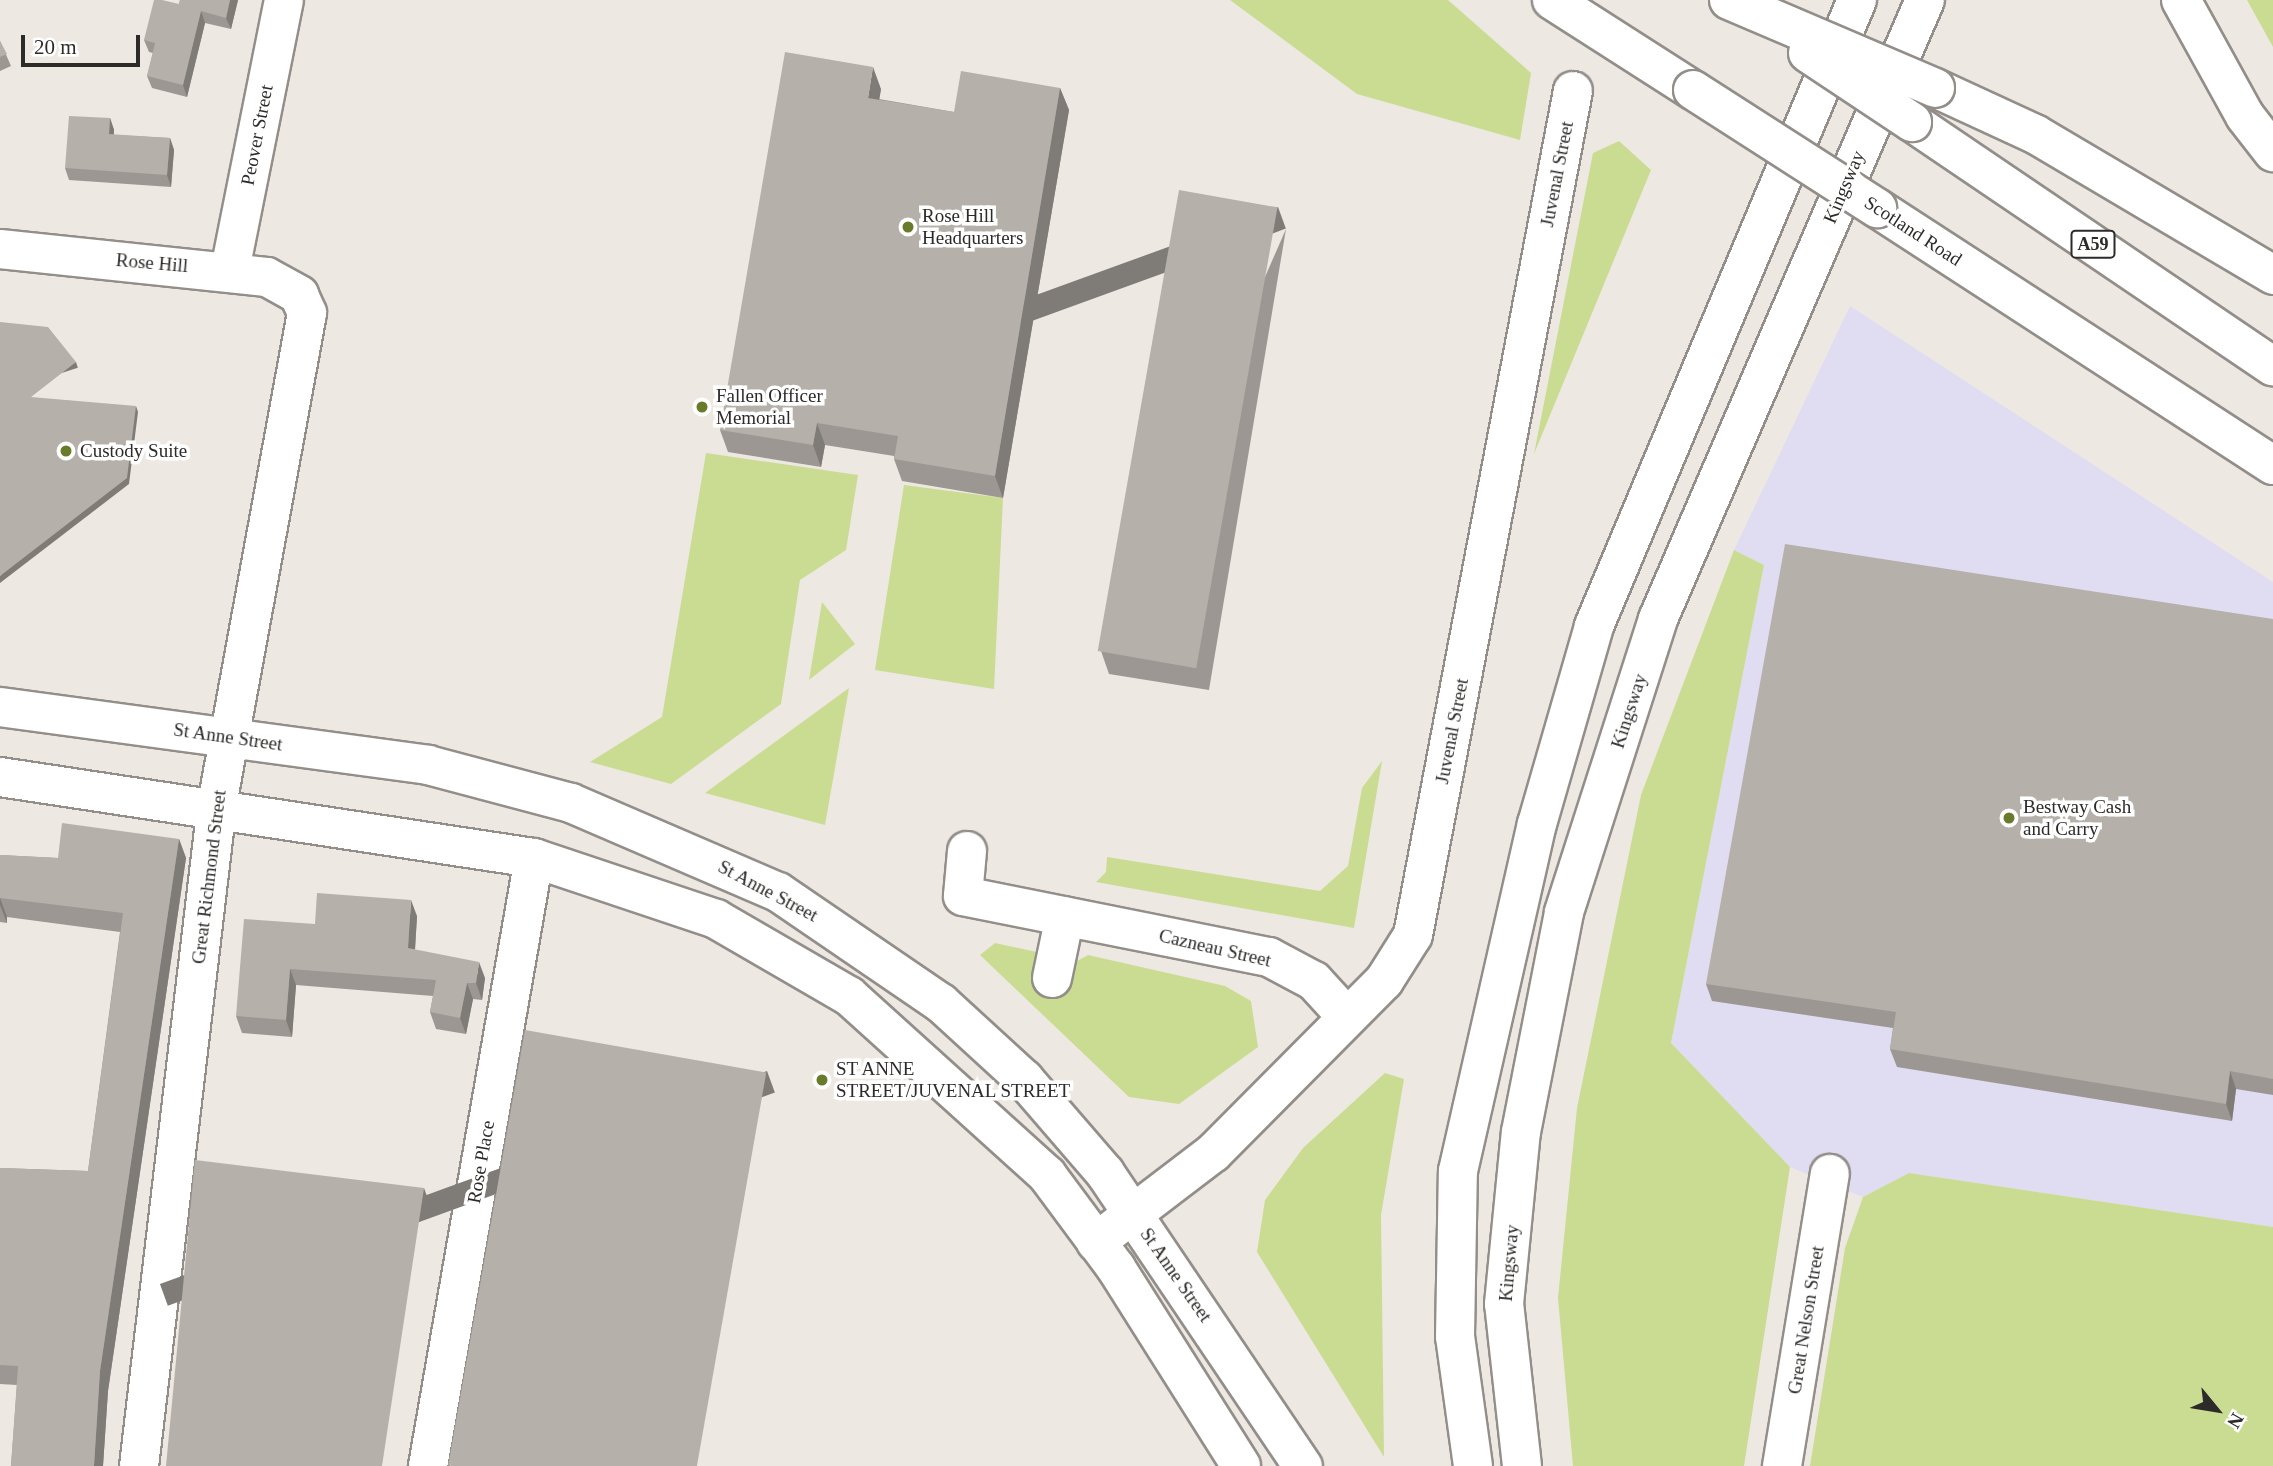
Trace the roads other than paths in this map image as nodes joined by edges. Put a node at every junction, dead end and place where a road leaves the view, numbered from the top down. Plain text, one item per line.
1 (284, 0) edge
2 (1552, 0) edge
3 (1728, 0) edge
4 (1857, 0) edge
5 (1925, 0) edge
6 (2181, 0) edge
7 (1573, 91) dead end
8 (2273, 152) edge
9 (0, 249) edge
10 (230, 270) junction
11 (2273, 275) edge
12 (299, 295) joint
13 (2273, 366) edge
14 (2133, 373) junction
15 (2273, 465) edge
16 (2273, 488) edge
17 (0, 707) edge
18 (229, 737) junction
19 (0, 777) edge
20 (218, 805) junction
21 (967, 851) dead end
22 (534, 858) junction
23 (1065, 916) junction
24 (1052, 978) dead end
25 (1347, 1017) junction
26 (1830, 1174) dead end
27 (1134, 1214) junction
28 (1096, 1242) junction
29 (139, 1466) edge
30 (428, 1466) edge
31 (1241, 1466) edge
32 (1303, 1466) edge
33 (1473, 1466) edge
34 (1522, 1466) edge
35 (1782, 1466) edge

1 - 10 main road, Peover Street
2 - 14 main road, Scotland Road, bridge
3 - 11 main road, bridge
3 - 13 main road, A59, bridge
4 - 33 main road
5 - 34 main road, Kingsway
6 - 8 main road
7 - 25 main road, Juvenal Street
9 - 10 main road, Rose Hill
10 - 12 main road, Rose Hill
12 - 18 main road, Great Richmond Street
14 - 15 main road, Scotland Road
14 - 16 main road
17 - 18 main road, St Anne Street
18 - 20 main road, Great Richmond Street
18 - 27 main road, St Anne Street
19 - 20 main road
20 - 22 main road
20 - 29 main road, Great Richmond Street
21 - 23 main road, Cazneau Street
22 - 28 main road
22 - 30 main road, Rose Place
23 - 24 main road
23 - 25 main road, Cazneau Street
25 - 27 main road, Juvenal Street
26 - 35 main road, Great Nelson Street
27 - 28 main road, Juvenal Street
27 - 32 main road, St Anne Street
28 - 31 main road

